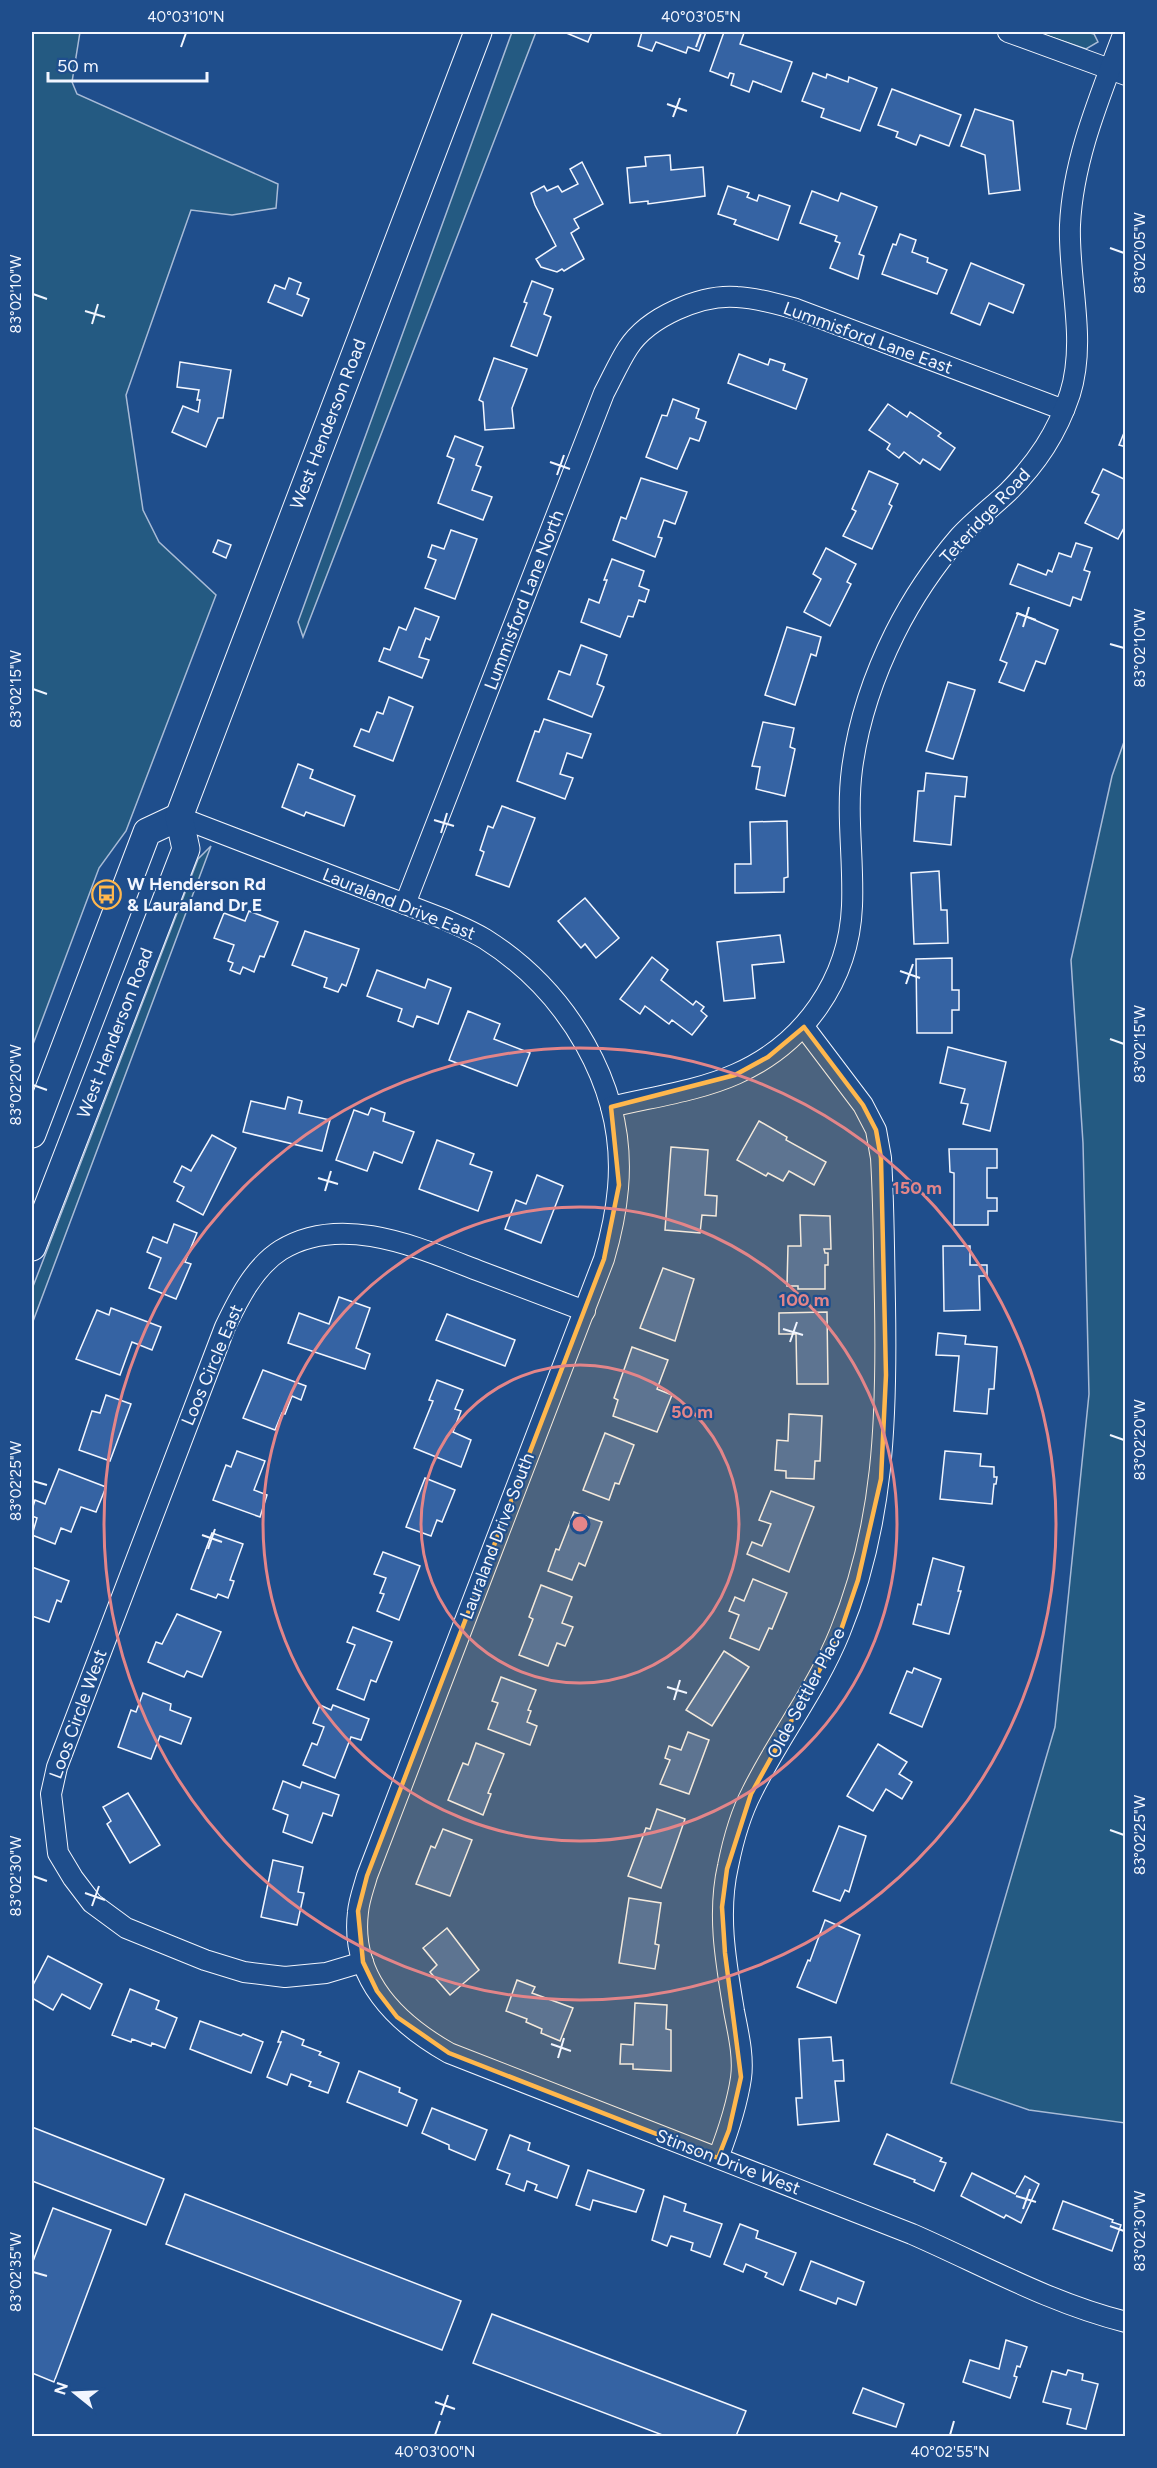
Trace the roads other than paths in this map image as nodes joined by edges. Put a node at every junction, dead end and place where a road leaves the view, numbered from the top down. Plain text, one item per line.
1 (478, 32) edge
2 (1008, 32) edge
3 (1124, 32) edge
4 (1118, 72) edge
5 (669, 313) joint
6 (1064, 410) junction
7 (179, 817) junction
8 (405, 904) junction
9 (804, 1027) junction
10 (611, 1107) junction
11 (32, 1134) edge
12 (32, 1247) edge
13 (585, 1311) junction
14 (124, 1589) joint
15 (363, 1962) junction
16 (718, 2158) junction
17 (1125, 2322) edge

1 - 7 main road, West Henderson Road
2 - 4 street
3 - 4 street, Teteridge Road
4 - 6 street, Teteridge Road
5 - 6 street, Lummisford Lane East
5 - 8 street, Lummisford Lane North
6 - 9 street, Teteridge Road
7 - 8 street, Lauraland Drive East
7 - 11 main road
7 - 12 main road, West Henderson Road
8 - 10 street, Lauraland Drive East
9 - 10 street, Teteridge Road
9 - 16 street, Olde Settler Place
10 - 13 street, Lauraland Drive South
13 - 14 street, Loos Circle East
13 - 15 street, Lauraland Drive South
14 - 15 street, Loos Circle West
15 - 16 street, Stinson Drive West
16 - 17 street, Stinson Drive West

